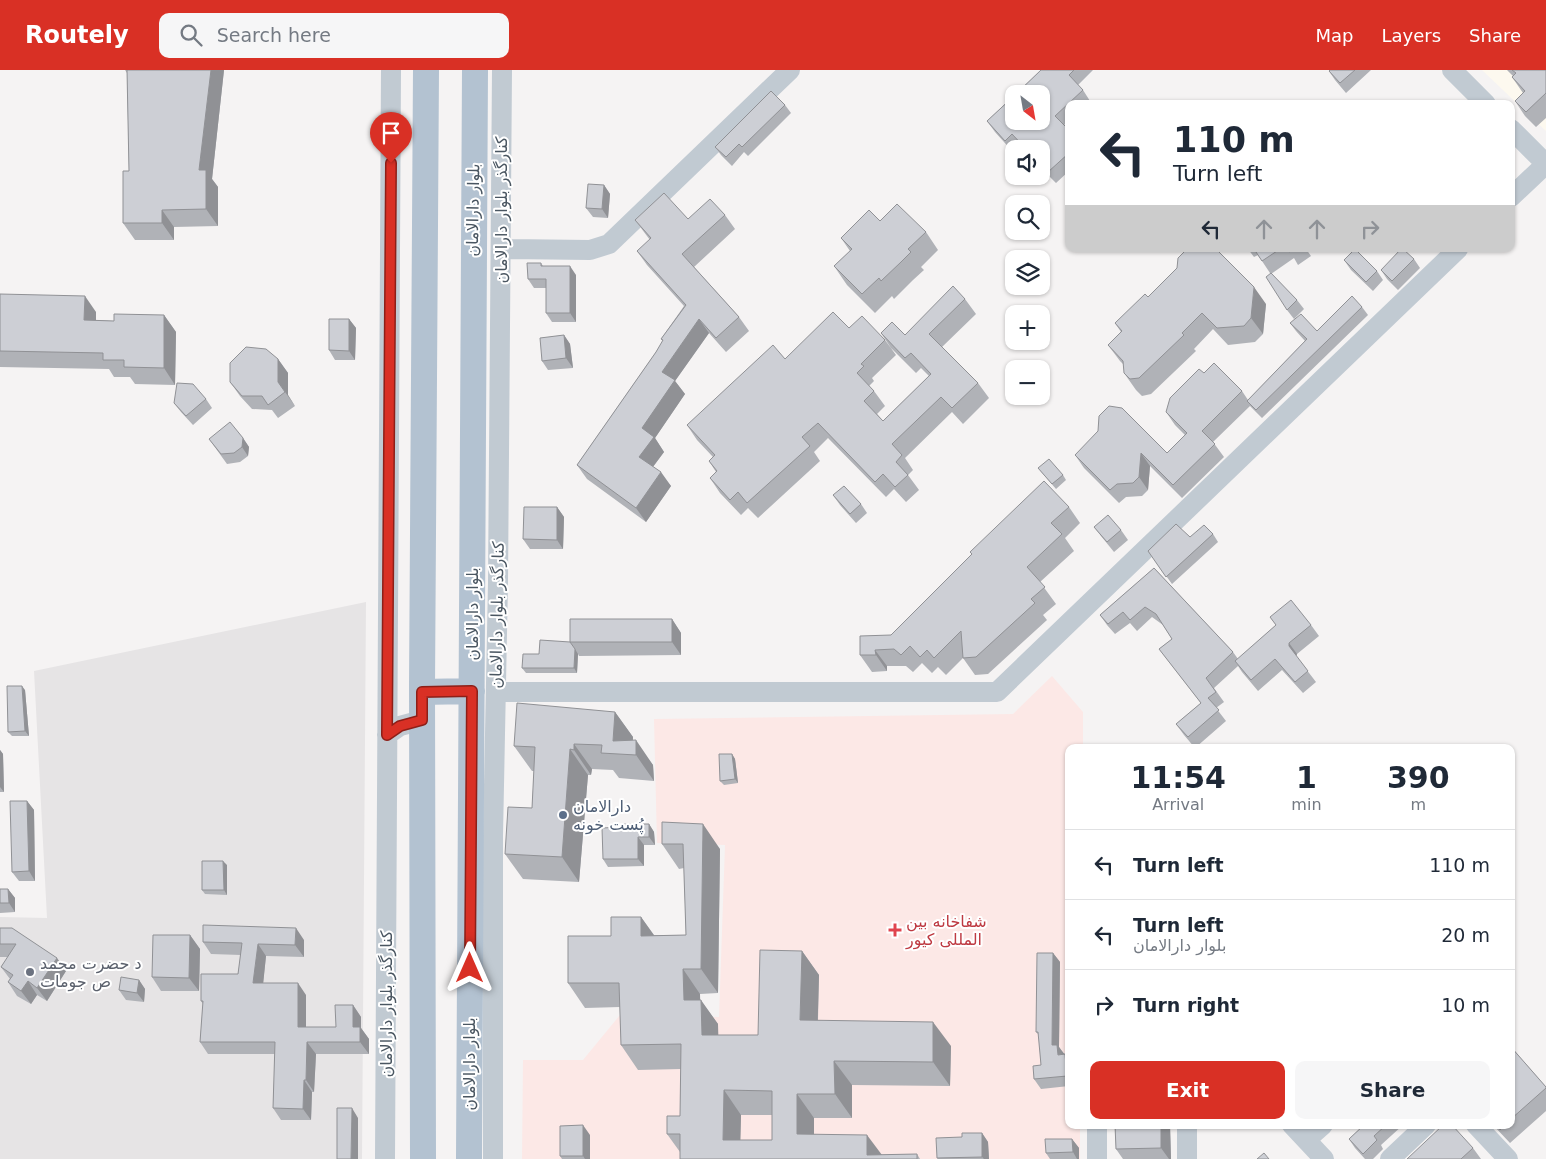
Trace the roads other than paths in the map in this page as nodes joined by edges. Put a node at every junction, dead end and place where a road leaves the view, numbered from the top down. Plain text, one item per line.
1 (391, 70) edge
2 (426, 70) edge
3 (475, 70) edge
4 (502, 70) edge
5 (790, 70) edge
6 (1452, 70) edge
7 (1482, 100) edge
8 (1515, 133) edge
9 (1546, 164) edge
10 (1515, 193) edge
11 (501, 249) junction
12 (1455, 252) edge
13 (484, 691) junction
14 (422, 692) junction
15 (422, 720) junction
16 (387, 735) junction
17 (1097, 1129) edge
18 (1186, 1129) edge
19 (1296, 1129) edge
20 (1318, 1129) edge
21 (1422, 1129) edge
22 (1480, 1129) edge
23 (1306, 1140) junction
24 (385, 1159) edge
25 (423, 1159) edge
26 (469, 1159) edge
27 (492, 1159) edge
28 (1097, 1159) edge
29 (1187, 1159) edge
30 (1324, 1159) edge
31 (1390, 1159) edge
32 (1508, 1159) edge

1 - 16 street, کنارگذر بلوار دارالامان
2 - 14 main road
3 - 13 main road, بلوار دارالامان
4 - 11 street, کنارگذر بلوار دارالامان
5 - 11 street
6 - 7 street
8 - 9 street
9 - 10 street
11 - 13 street, کنارگذر بلوار دارالامان
12 - 13 street
13 - 14 main road
13 - 26 main road, بلوار دارالامان
13 - 27 street, کنارگذر بلوار دارالامان
14 - 15 main road
15 - 16 street
15 - 25 main road
16 - 24 street, کنارگذر بلوار دارالامان
17 - 28 street
18 - 29 street
19 - 23 street
20 - 23 street
21 - 31 street
22 - 32 street
23 - 30 street

